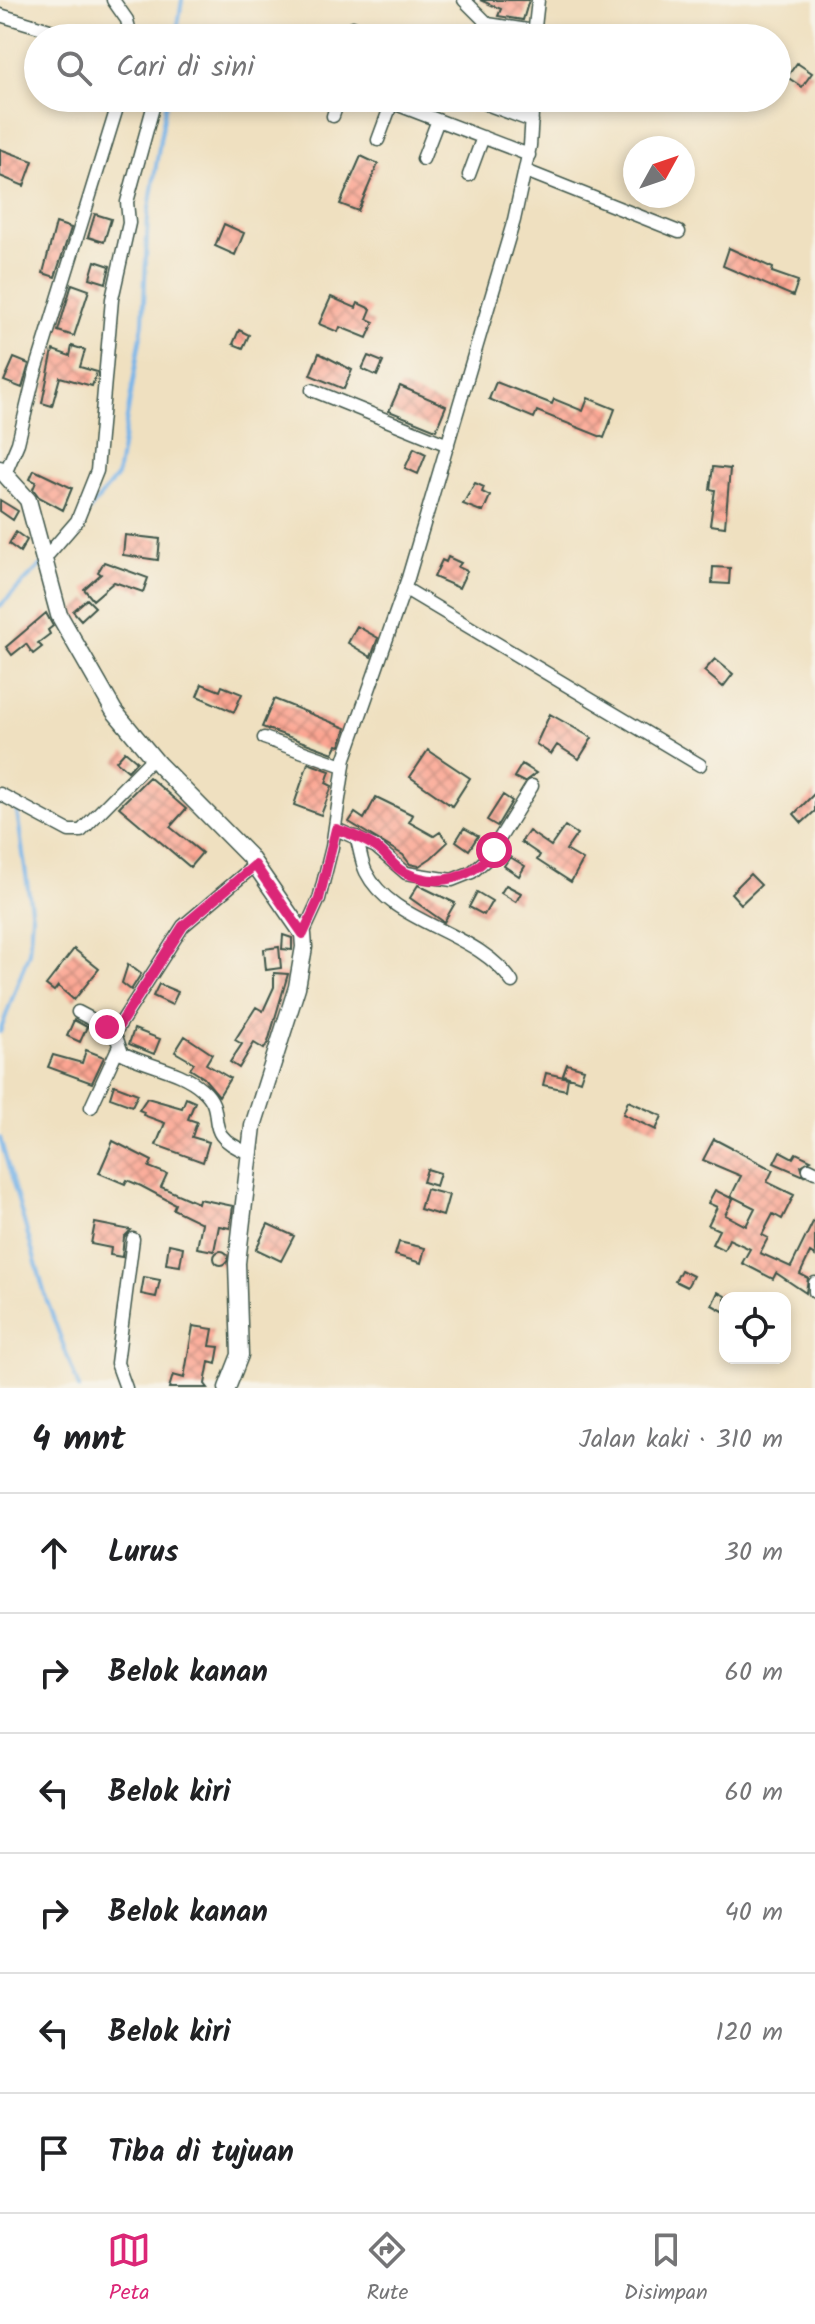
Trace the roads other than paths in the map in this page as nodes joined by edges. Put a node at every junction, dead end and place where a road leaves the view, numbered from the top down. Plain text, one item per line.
1 (113, 0) edge
2 (464, 0) edge
3 (538, 0) edge
4 (0, 15) edge
5 (30, 24) edge
6 (128, 24) edge
7 (488, 24) edge
8 (535, 24) edge
9 (116, 112) edge
10 (152, 112) edge
11 (334, 112) edge
12 (384, 112) edge
13 (417, 112) edge
14 (508, 112) edge
15 (532, 112) edge
16 (333, 116) dead end
17 (438, 120) junction
18 (532, 121) junction
19 (483, 137) junction
20 (378, 140) dead end
21 (529, 155) junction
22 (423, 159) dead end
23 (526, 171) junction
24 (469, 175) dead end
25 (679, 232) dead end
26 (312, 390) dead end
27 (448, 445) junction
28 (3, 471) edge
29 (45, 558) junction
30 (404, 588) junction
31 (264, 738) dead end
32 (153, 758) junction
33 (700, 765) dead end
34 (343, 766) junction
35 (532, 786) dead end
36 (0, 794) edge
37 (336, 829) junction
38 (356, 837) junction
39 (255, 865) junction
40 (303, 934) junction
41 (512, 982) dead end
42 (78, 1012) dead end
43 (115, 1032) junction
44 (118, 1048) junction
45 (91, 1107) dead end
46 (249, 1153) junction
47 (133, 1239) dead end
48 (815, 1283) edge
49 (815, 1292) edge
50 (126, 1388) edge
51 (227, 1388) edge

1 - 6 street
2 - 7 street
3 - 8 street
4 - 5 street
9 - 28 street
10 - 29 street
11 - 16 street
12 - 20 street
13 - 17 street
14 - 18 street
15 - 18 street
17 - 19 street
17 - 22 street
18 - 21 street
19 - 21 street
19 - 24 street
21 - 23 street
23 - 25 street
23 - 27 street
26 - 27 street
27 - 30 street
28 - 29 street
29 - 32 street
30 - 33 street
30 - 34 street
31 - 34 street
32 - 36 street
32 - 39 street
34 - 37 street
35 - 38 street
37 - 38 street
37 - 40 street
38 - 41 street
39 - 40 street
39 - 43 street
40 - 46 street
42 - 43 street
43 - 44 street
44 - 45 street
44 - 46 street
46 - 51 street
47 - 50 street
48 - 49 street

